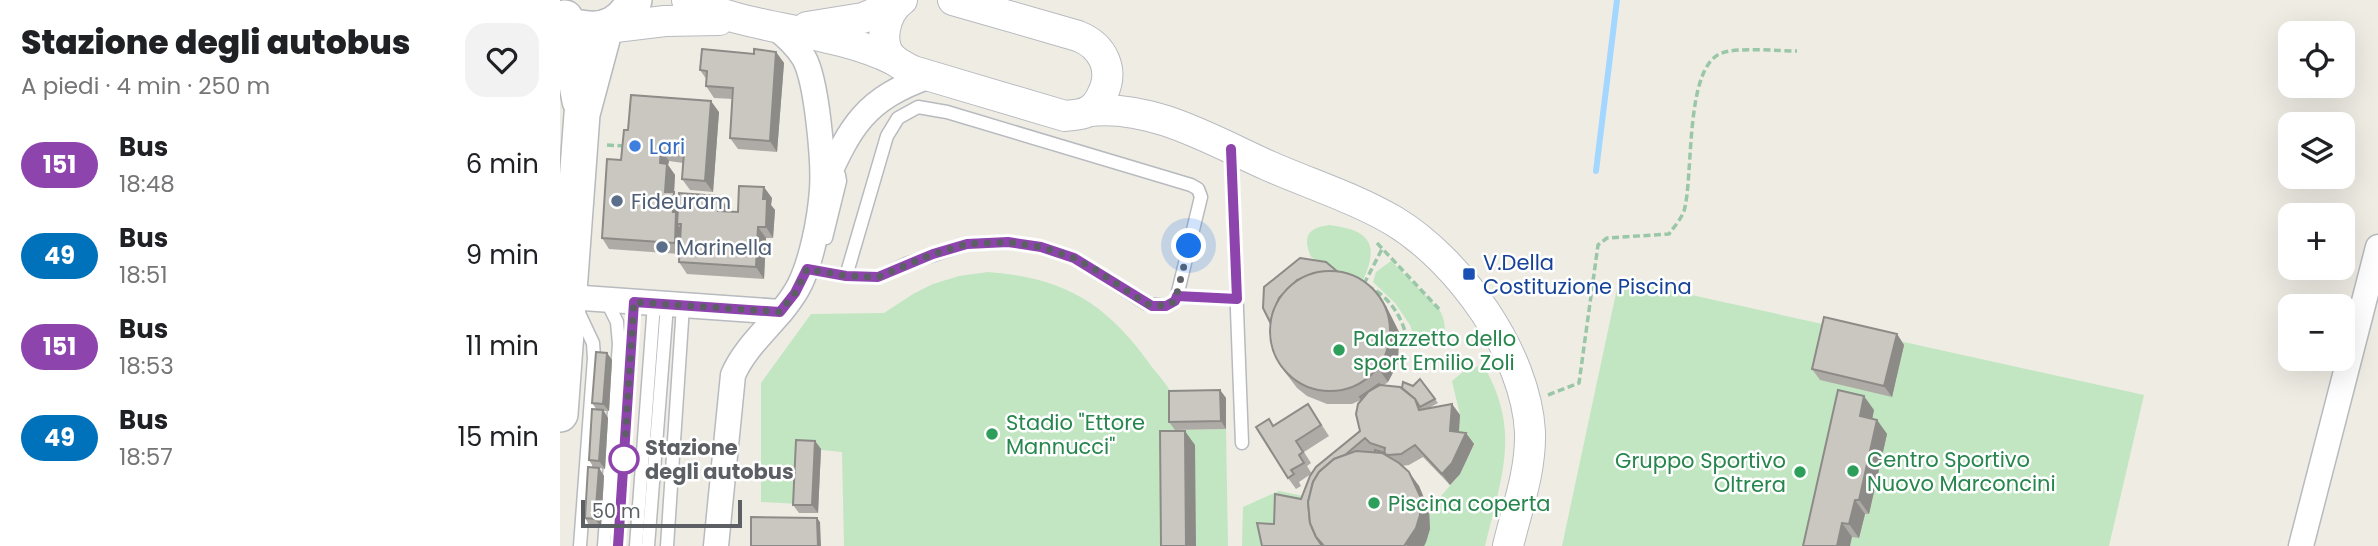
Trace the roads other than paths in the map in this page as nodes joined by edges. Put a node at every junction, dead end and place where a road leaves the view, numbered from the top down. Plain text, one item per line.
1 (634, 0) edge
2 (687, 0) edge
3 (953, 0) edge
4 (899, 2) edge
5 (562, 14) edge
6 (741, 21) junction
7 (606, 28) junction
8 (782, 28) junction
9 (894, 60) junction
10 (1106, 61) junction
11 (930, 76) junction
12 (1089, 111) junction
13 (582, 114) junction
14 (1174, 124) junction
15 (1231, 149) junction
16 (827, 178) junction
17 (2378, 247) edge
18 (807, 269) junction
19 (846, 276) junction
20 (1177, 296) junction
21 (569, 297) junction
22 (1237, 299) junction
23 (606, 300) junction
24 (668, 305) junction
25 (780, 312) junction
26 (560, 408) edge
27 (560, 414) edge
28 (1242, 443) dead end
29 (580, 546) edge
30 (604, 546) edge
31 (618, 546) edge
32 (636, 546) edge
33 (648, 546) edge
34 (667, 546) edge
35 (716, 546) edge
36 (1508, 546) edge
37 (2301, 546) edge

1 - 7 main road
2 - 6 street
3 - 10 street
4 - 8 street
4 - 9 street
5 - 7 main road
5 - 13 main road
6 - 7 street
6 - 8 street
7 - 13 main road
8 - 9 street
8 - 16 street
9 - 11 street
10 - 12 street
10 - 14 street
11 - 12 street
11 - 16 street
12 - 14 street
13 - 21 main road
14 - 15 street
15 - 22 lane
15 - 36 street
16 - 18 street
17 - 37 street
18 - 19 lane
18 - 25 street
19 - 20 lane
19 - 20 lane
20 - 22 lane
21 - 23 street
21 - 26 main road
21 - 29 lane
22 - 28 lane
23 - 24 street
23 - 30 lane
24 - 25 street
24 - 31 lane
24 - 32 lane
24 - 33 lane
24 - 34 lane
25 - 35 street
26 - 27 main road

